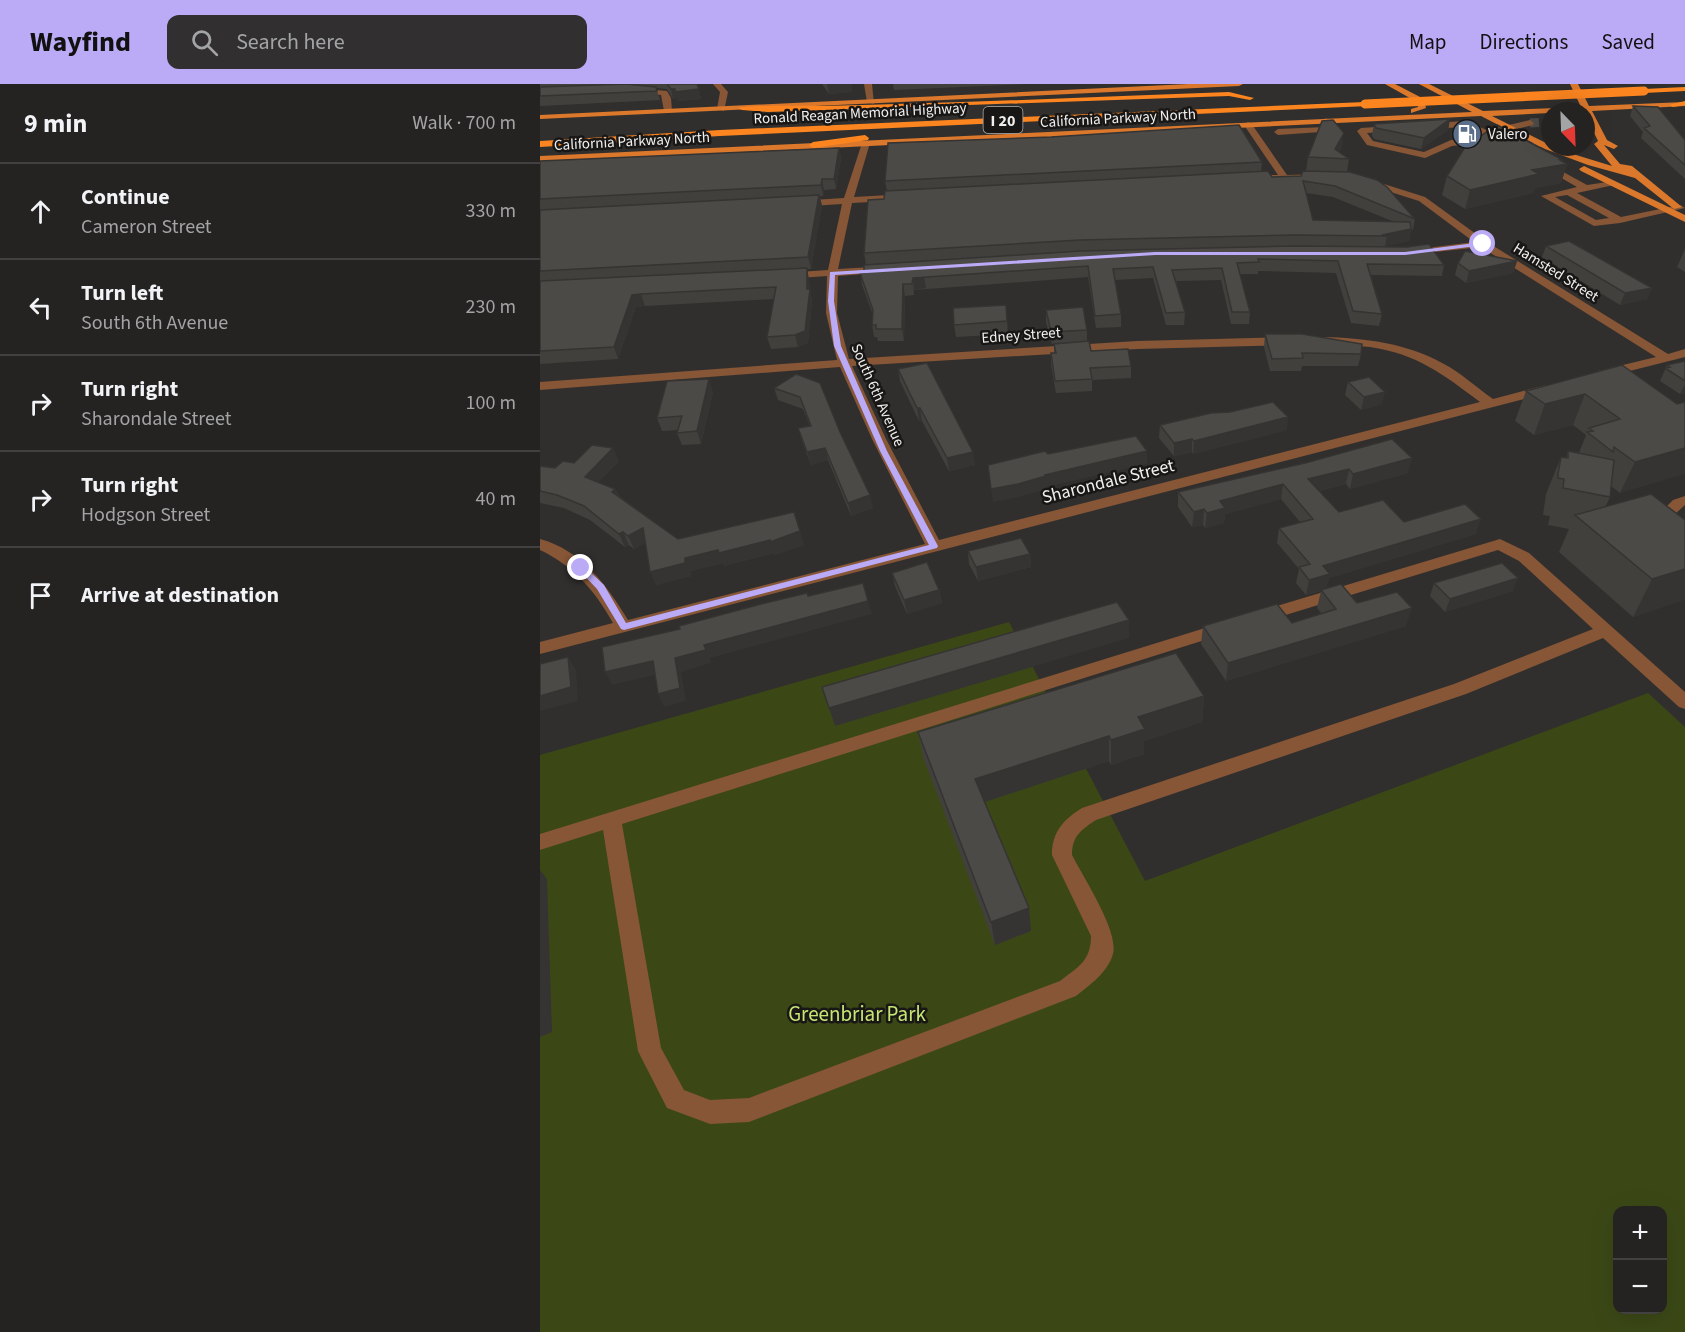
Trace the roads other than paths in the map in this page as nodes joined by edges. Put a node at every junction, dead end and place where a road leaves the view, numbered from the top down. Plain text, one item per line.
1 (717, 84) edge
2 (868, 84) edge
3 (1226, 84) edge
4 (1239, 84) edge
5 (1389, 84) edge
6 (1423, 84) edge
7 (1574, 84) edge
8 (1605, 84) edge
9 (1458, 88) dead end
10 (627, 89) edge
11 (1685, 89) edge
12 (1378, 92) dead end
13 (1262, 97) dead end
14 (1250, 98) junction
15 (870, 100) junction
16 (1583, 102) edge
17 (1365, 104) junction
18 (1685, 104) edge
19 (1669, 105) junction
20 (1645, 106) junction
21 (742, 108) junction
22 (721, 109) junction
23 (1595, 109) edge
24 (668, 111) junction
25 (1541, 111) tunnel mouth
26 (1481, 114) junction
27 (540, 117) edge
28 (1402, 118) junction
29 (783, 119) dead end
30 (1356, 119) junction
31 (1326, 121) junction
32 (1530, 123) tunnel mouth
33 (1248, 125) junction
34 (1409, 126) junction
35 (1423, 126) junction
36 (1595, 126) edge
37 (1509, 128) junction
38 (1595, 130) edge
39 (1278, 132) dead end
40 (1485, 133) junction
41 (1603, 142) junction
42 (866, 143) junction
43 (1451, 143) junction
44 (540, 144) edge
45 (1541, 144) edge
46 (813, 145) junction
47 (1541, 146) edge
48 (1558, 156) edge
49 (1572, 156) edge
50 (540, 159) edge
51 (1627, 164) junction
52 (1577, 165) junction
53 (1283, 176) junction
54 (1328, 177) edge
55 (1241, 179) edge
56 (1358, 180) edge
57 (1611, 183) junction
58 (1585, 188) junction
59 (1568, 192) junction
60 (916, 197) edge
61 (847, 201) junction
62 (788, 204) edge
63 (1682, 210) edge
64 (1667, 211) junction
65 (1685, 219) edge
66 (1620, 220) junction
67 (1483, 244) junction
68 (1394, 253) edge
69 (903, 268) edge
70 (832, 273) junction
71 (774, 276) edge
72 (1685, 353) edge
73 (1666, 358) junction
74 (844, 363) junction
75 (1589, 378) edge
76 (540, 386) edge
77 (1556, 386) edge
78 (1490, 403) junction
79 (1685, 500) edge
80 (1685, 537) edge
81 (540, 544) edge
82 (934, 546) junction
83 (624, 627) junction
84 (1606, 630) junction
85 (540, 648) edge
86 (1685, 702) edge
87 (611, 819) junction
88 (540, 842) edge

1 - 22 street
2 - 15 street
3 - 4 main road
3 - 15 main road
5 - 30 main road
6 - 26 main road
7 - 16 main road
8 - 19 main road
9 - 12 highway
10 - 24 street
11 - 17 highway, Ronald Reagan Memorial Highway / I 20, bridge
13 - 14 highway, Ronald Reagan Memorial Highway / I 20
14 - 21 highway
14 - 29 highway, Ronald Reagan Memorial Highway / I 20
15 - 21 main road
17 - 44 highway, Ronald Reagan Memorial Highway / I 20
17 - 46 highway
18 - 19 main road
19 - 20 main road
20 - 23 main road, California Parkway North
20 - 36 main road
21 - 22 main road
22 - 24 main road
24 - 27 main road
25 - 26 main road, California Parkway North
26 - 28 main road, California Parkway North
26 - 37 main road
28 - 30 main road, California Parkway North
28 - 34 street
30 - 31 main road, California Parkway North
31 - 33 main road, California Parkway North
31 - 39 street
32 - 37 street
33 - 42 main road, California Parkway North
33 - 53 street
34 - 35 street
34 - 43 street
35 - 40 street
35 - 43 street
37 - 40 street
37 - 45 main road
38 - 41 main road
40 - 43 street
41 - 51 main road
41 - 51 main road
42 - 46 main road, California Parkway North
42 - 61 street, South 6th Avenue
46 - 50 main road, California Parkway North
47 - 58 street
48 - 52 main road
49 - 51 main road
51 - 52 main road
51 - 63 main road
52 - 57 main road
53 - 54 street
53 - 55 street
56 - 67 street, Hamsted Street
57 - 58 street
57 - 64 main road
58 - 59 street
59 - 66 street
59 - 66 street
60 - 61 street
61 - 62 street
61 - 70 street, South 6th Avenue
63 - 64 street
64 - 65 main road
64 - 66 street
67 - 68 street
67 - 73 street, Hamsted Street
69 - 70 street
70 - 71 street
70 - 74 street, South 6th Avenue
72 - 73 street
73 - 75 street
74 - 76 street, Edney Street
74 - 78 street, Edney Street
74 - 82 street, South 6th Avenue
77 - 78 street, Sharondale Street
78 - 82 street, Sharondale Street
79 - 80 street
81 - 83 street
82 - 83 street, Sharondale Street
83 - 85 street, Sharondale Street
84 - 86 street
84 - 87 street
84 - 87 street
87 - 88 street

